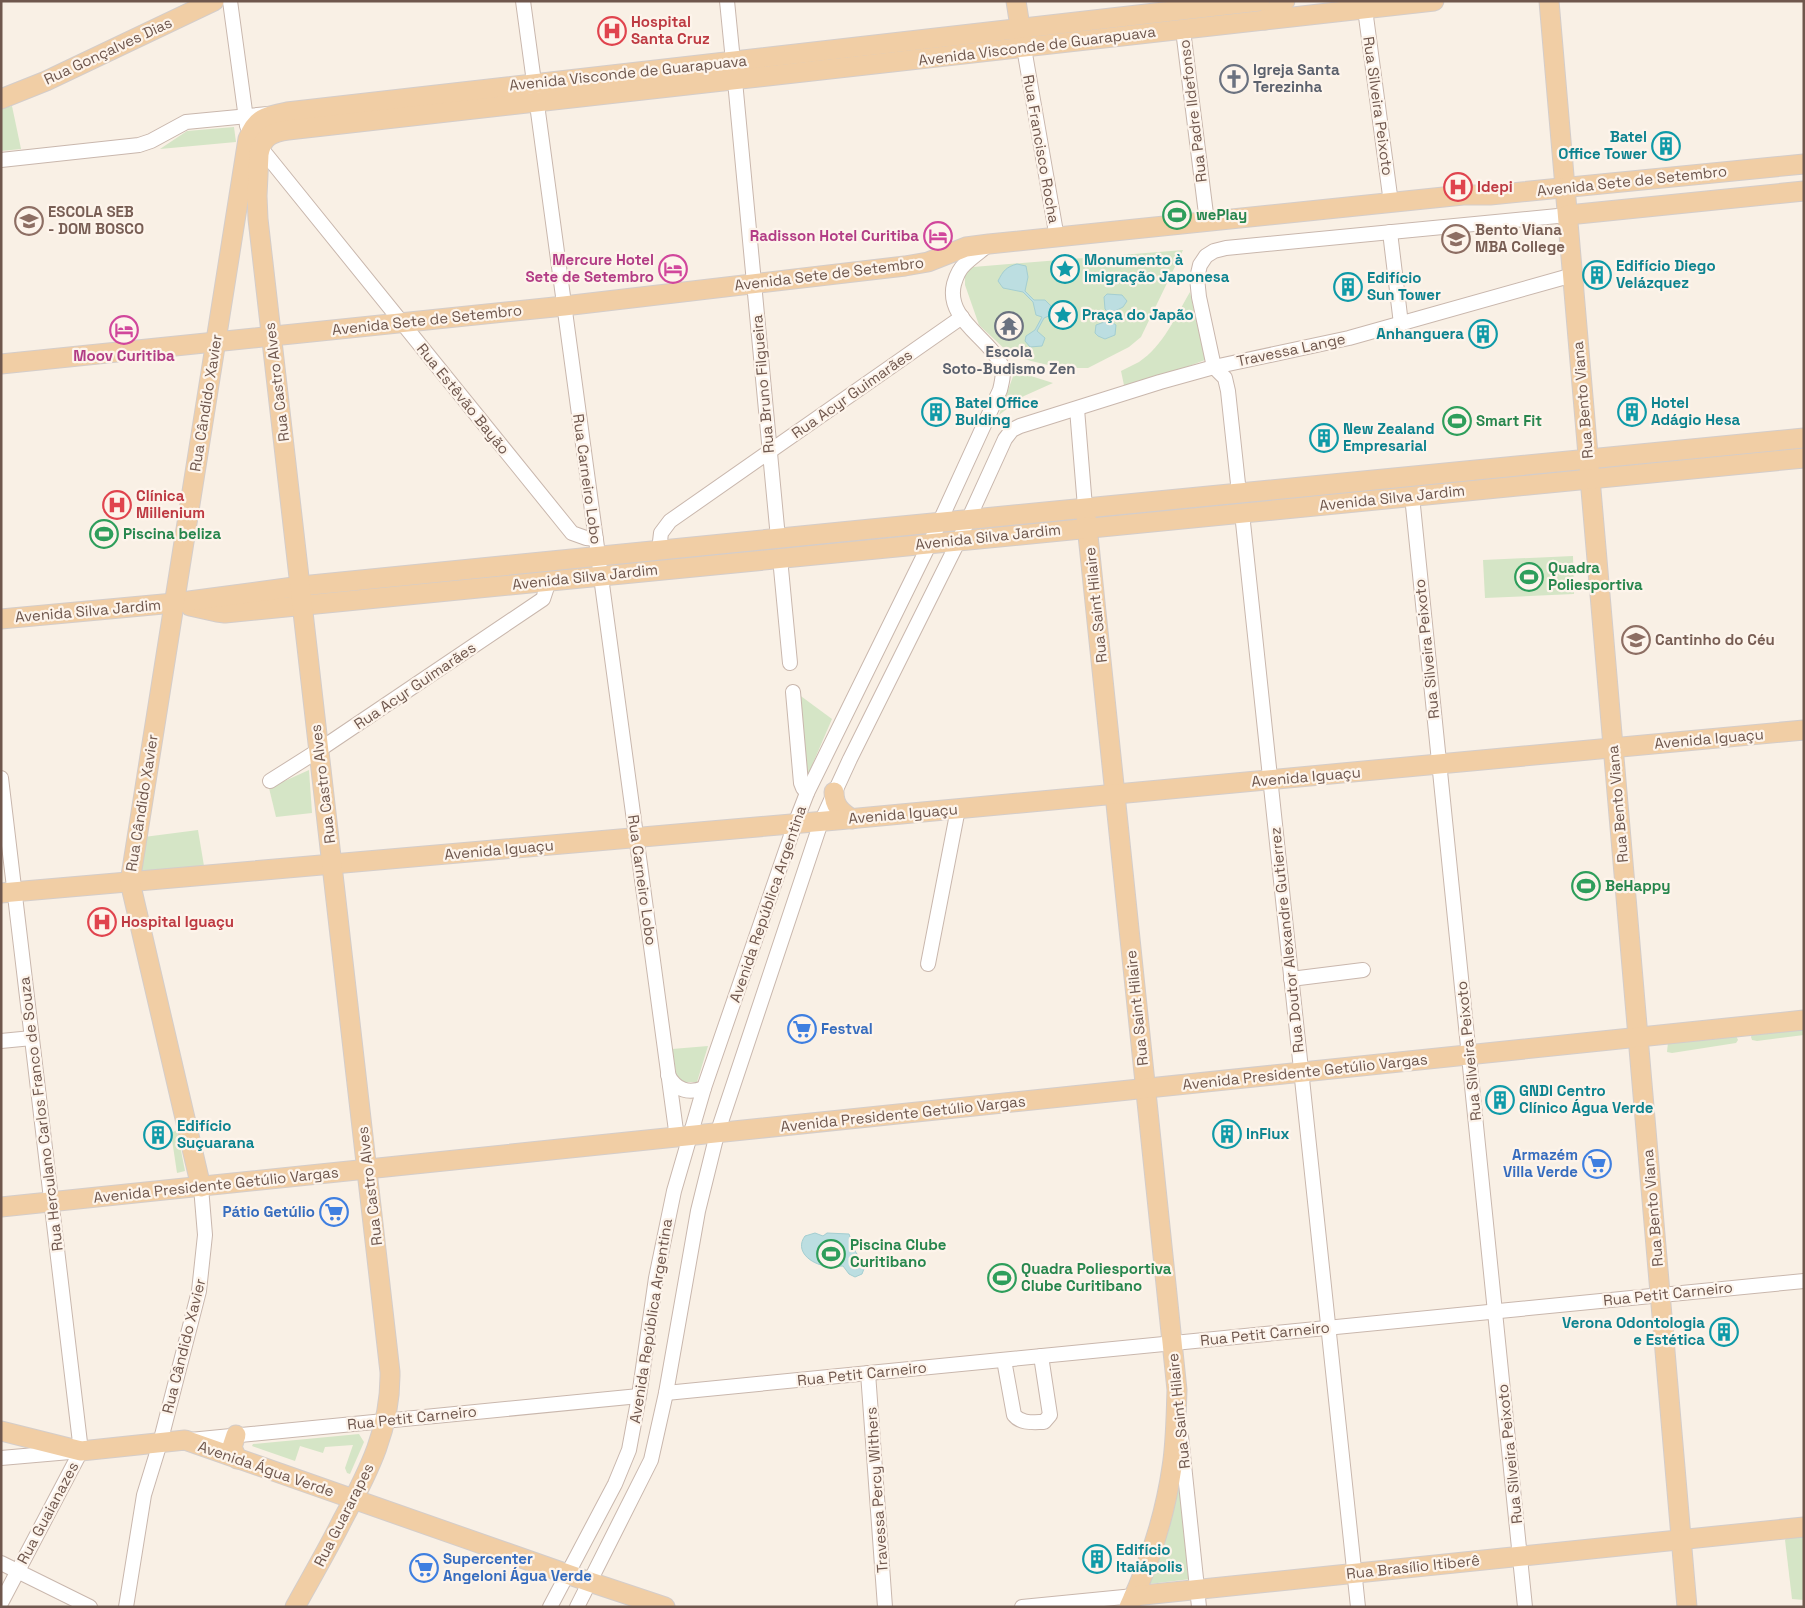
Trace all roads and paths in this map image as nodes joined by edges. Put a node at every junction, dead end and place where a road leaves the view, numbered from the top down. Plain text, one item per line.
1 (214, 1) edge
2 (230, 1) edge
3 (523, 1) edge
4 (727, 1) edge
5 (1016, 1) edge
6 (1260, 1) edge
7 (1284, 1) edge
8 (1549, 1) edge
9 (1423, 2) edge
10 (1181, 6) edge
11 (1364, 9) junction
12 (1092, 20) junction
13 (1265, 20) junction
14 (1021, 29) junction
15 (1183, 30) junction
16 (1126, 36) junction
17 (1024, 48) junction
18 (733, 61) junction
19 (584, 78) junction
20 (734, 80) junction
21 (534, 84) junction
22 (615, 94) junction
23 (1, 99) edge
24 (537, 103) junction
25 (287, 112) junction
26 (247, 116) junction
27 (254, 143) junction
28 (1, 160) edge
29 (1804, 164) edge
30 (1565, 188) junction
31 (1804, 191) edge
32 (1390, 203) junction
33 (1568, 215) junction
34 (1207, 222) junction
35 (1390, 232) junction
36 (1057, 238) junction
37 (989, 244) junction
38 (1573, 275) junction
39 (754, 284) junction
40 (564, 306) junction
41 (962, 317) junction
42 (402, 322) junction
43 (1401, 324) junction
44 (272, 336) junction
45 (215, 342) junction
46 (1, 364) edge
47 (1214, 367) junction
48 (1076, 408) junction
49 (1012, 430) joint
50 (1804, 438) edge
51 (1716, 446) junction
52 (770, 451) junction
53 (1804, 458) edge
54 (1588, 459) junction
55 (1732, 465) junction
56 (1492, 468) junction
57 (1590, 479) junction
58 (1356, 481) junction
59 (1452, 492) junction
60 (1239, 493) junction
61 (1412, 496) junction
62 (1383, 499) junction
63 (1086, 508) junction
64 (1242, 513) junction
65 (968, 519) junction
66 (940, 522) junction
67 (1088, 528) junction
68 (871, 529) junction
69 (572, 533) junction
70 (778, 538) junction
71 (959, 540) junction
72 (930, 543) junction
73 (898, 546) junction
74 (597, 548) junction
75 (658, 550) junction
76 (576, 558) junction
77 (780, 558) junction
78 (600, 576) junction
79 (548, 581) junction
80 (300, 586) junction
81 (174, 603) junction
82 (303, 605) junction
83 (1, 619) edge
84 (790, 663) dead end
85 (792, 692) dead end
86 (1804, 730) edge
87 (1613, 748) junction
88 (319, 750) junction
89 (1439, 764) junction
90 (1, 778) edge
91 (1270, 780) junction
92 (270, 781) dead end
93 (834, 792) junction
94 (807, 793) junction
95 (1115, 794) junction
96 (958, 809) junction
97 (852, 819) junction
98 (820, 822) junction
99 (795, 824) junction
100 (636, 838) junction
101 (332, 864) junction
102 (130, 882) junction
103 (8, 893) edge
104 (928, 964) dead end
105 (1363, 970) dead end
106 (1291, 979) junction
107 (1804, 1020) edge
108 (1638, 1037) junction
109 (32, 1038) junction
110 (1, 1041) edge
111 (1469, 1055) junction
112 (1301, 1073) junction
113 (668, 1075) junction
114 (704, 1088) junction
115 (1146, 1089) junction
116 (716, 1134) junction
117 (684, 1137) junction
118 (368, 1170) junction
119 (201, 1187) junction
120 (51, 1202) junction
121 (1, 1207) edge
122 (1804, 1281) edge
123 (1660, 1295) junction
124 (1495, 1311) junction
125 (1328, 1328) junction
126 (1172, 1343) junction
127 (1041, 1356) junction
128 (1004, 1360) junction
129 (868, 1373) junction
130 (1177, 1390) junction
131 (666, 1393) junction
132 (639, 1396) junction
133 (386, 1420) junction
134 (1, 1431) edge
135 (236, 1435) junction
136 (185, 1440) junction
137 (160, 1443) junction
138 (81, 1450) junction
139 (1, 1458) edge
140 (237, 1459) junction
141 (354, 1500) junction
142 (1804, 1527) edge
143 (1682, 1540) junction
144 (1520, 1556) junction
145 (1, 1562) edge
146 (17, 1571) junction
147 (1354, 1573) junction
148 (566, 1574) junction
149 (590, 1582) junction
150 (1198, 1598) edge
151 (1132, 1601) edge
152 (1, 1603) edge
153 (90, 1607) edge
154 (126, 1607) edge
155 (295, 1607) edge
156 (550, 1607) edge
157 (577, 1607) edge
158 (666, 1607) edge
159 (885, 1607) edge
160 (1022, 1607) edge
161 (1358, 1607) edge
162 (1525, 1607) edge
163 (1687, 1607) edge

1 - 23 main road, Rua Gonçalves Dias
2 - 26 street, Rua Cândido Xavier
3 - 21 street, Rua Carneiro Lobo
4 - 18 street
5 - 14 main road, Rua Francisco Rocha
6 - 10 main road, Avenida Visconde de Guarapuava
7 - 13 main road
8 - 30 main road, Rua Bento Viana
9 - 11 main road, Avenida Visconde de Guarapuava
10 - 12 main road, Avenida Visconde de Guarapuava
11 - 13 main road, Avenida Visconde de Guarapuava
11 - 32 street, Rua Silveira Peixoto
12 - 14 main road, Avenida Visconde de Guarapuava
12 - 16 main road
13 - 15 main road, Avenida Visconde de Guarapuava
14 - 17 main road, Rua Francisco Rocha
14 - 18 main road, Avenida Visconde de Guarapuava
15 - 16 main road, Avenida Visconde de Guarapuava
15 - 34 street, Rua Padre Ildefonso
16 - 17 main road, Avenida Visconde de Guarapuava
17 - 20 main road, Avenida Visconde de Guarapuava
17 - 36 street, Rua Francisco Rocha
18 - 19 main road, Avenida Visconde de Guarapuava
19 - 21 main road, Avenida Visconde de Guarapuava
19 - 22 main road
20 - 22 main road, Avenida Visconde de Guarapuava
20 - 39 street, Rua Bruno Filgueira
21 - 24 street, Rua Carneiro Lobo
21 - 25 main road, Avenida Visconde de Guarapuava
22 - 24 main road, Avenida Visconde de Guarapuava
24 - 27 main road, Avenida Visconde de Guarapuava
24 - 40 street, Rua Carneiro Lobo
25 - 26 street, Avenida Visconde de Guarapuava
25 - 27 main road, Rua Cândido Xavier
26 - 27 street, Rua Cândido Xavier
26 - 28 street, Avenida Visconde de Guarapuava
27 - 42 street, Rua Estêvão Bayão
27 - 44 main road, Rua Castro Alves
27 - 45 main road, Rua Cândido Xavier
29 - 30 main road, Avenida Sete de Setembro
30 - 32 main road, Avenida Sete de Setembro
30 - 33 main road, Rua Bento Viana
31 - 33 main road, Avenida Sete de Setembro
32 - 34 main road, Avenida Sete de Setembro
33 - 35 street, Avenida Sete de Setembro
33 - 38 main road, Rua Bento Viana
34 - 36 main road, Avenida Sete de Setembro
35 - 43 street
35 - 47 street, Avenida Sete de Setembro
36 - 37 main road, Avenida Sete de Setembro
37 - 39 main road, Avenida Sete de Setembro
37 - 41 street, Avenida República Argentina
38 - 43 street, Travessa Lange
38 - 54 main road, Rua Bento Viana
39 - 40 main road, Avenida Sete de Setembro
39 - 52 street, Rua Bruno Filgueira
40 - 42 main road, Avenida Sete de Setembro
40 - 74 street, Rua Carneiro Lobo
41 - 52 street, Rua Acyr Guimarães
41 - 66 street, Avenida República Argentina
42 - 44 main road, Avenida Sete de Setembro
42 - 69 street, Rua Estêvão Bayão
43 - 47 street, Travessa Lange
44 - 45 main road, Avenida Sete de Setembro
44 - 80 main road, Rua Castro Alves
45 - 46 main road, Avenida Sete de Setembro
45 - 81 main road, Rua Cândido Xavier
47 - 48 street, Travessa Lange
47 - 60 street
48 - 49 street, Travessa Lange
48 - 63 street, Rua Saint Hilaire
49 - 65 street, Avenida República Argentina
50 - 51 main road, Avenida Silva Jardim
51 - 54 main road, Avenida Silva Jardim
51 - 55 main road
52 - 70 street, Rua Bruno Filgueira
52 - 75 street, Rua Acyr Guimarães
53 - 55 main road, Avenida Silva Jardim
54 - 56 main road, Avenida Silva Jardim
54 - 57 main road, Rua Bento Viana
55 - 57 main road, Avenida Silva Jardim
56 - 58 main road, Avenida Silva Jardim
56 - 59 main road
57 - 59 main road, Avenida Silva Jardim
57 - 87 main road, Rua Bento Viana
58 - 60 main road, Avenida Silva Jardim
58 - 62 main road
59 - 61 main road, Avenida Silva Jardim
60 - 63 main road, Avenida Silva Jardim
61 - 62 main road, Avenida Silva Jardim
61 - 89 street, Rua Silveira Peixoto
62 - 64 main road, Avenida Silva Jardim
63 - 65 main road, Avenida Silva Jardim
63 - 67 main road, Rua Saint Hilaire
64 - 67 main road, Avenida Silva Jardim
64 - 91 street, Rua Doutor Alexandre Gutierrez
65 - 66 main road, Avenida Silva Jardim
65 - 71 street, Avenida República Argentina
66 - 68 main road, Avenida Silva Jardim
66 - 72 street, Avenida República Argentina
67 - 71 main road, Avenida Silva Jardim
67 - 95 main road, Rua Saint Hilaire
68 - 70 main road, Avenida Silva Jardim
68 - 73 main road
69 - 74 street
69 - 76 street, Rua Estêvão Bayão
70 - 75 main road, Avenida Silva Jardim
71 - 72 main road, Avenida Silva Jardim
71 - 93 street, Avenida República Argentina
72 - 73 main road, Avenida Silva Jardim
72 - 94 street, Avenida República Argentina
73 - 77 main road, Avenida Silva Jardim
74 - 75 main road, Avenida Silva Jardim
74 - 76 main road, Avenida Silva Jardim
74 - 78 street, Rua Carneiro Lobo
76 - 80 main road, Avenida Silva Jardim
77 - 78 main road, Avenida Silva Jardim
77 - 84 street
78 - 79 main road, Avenida Silva Jardim
78 - 100 street, Rua Carneiro Lobo
79 - 82 main road, Avenida Silva Jardim
79 - 88 street, Rua Acyr Guimarães
80 - 81 main road, Avenida Silva Jardim
80 - 82 main road, Rua Castro Alves
81 - 82 main road, Avenida Silva Jardim
81 - 83 main road, Avenida Silva Jardim
81 - 102 main road, Rua Cândido Xavier
82 - 88 main road, Rua Castro Alves
85 - 94 street
86 - 87 main road, Avenida Iguaçu
87 - 89 main road, Avenida Iguaçu
87 - 108 main road, Rua Bento Viana
88 - 92 street, Rua Acyr Guimarães
88 - 101 main road, Rua Castro Alves
89 - 91 main road, Avenida Iguaçu
89 - 111 street, Rua Silveira Peixoto
90 - 103 street, Rua Herculano Carlos Franco de Souza
91 - 95 main road, Avenida Iguaçu
91 - 106 street, Rua Doutor Alexandre Gutierrez
93 - 97 main road
93 - 98 street, Avenida República Argentina
94 - 99 street, Avenida República Argentina
95 - 96 main road, Avenida Iguaçu
95 - 115 main road, Rua Saint Hilaire
96 - 97 main road, Avenida Iguaçu
96 - 104 street
97 - 98 main road, Avenida Iguaçu
98 - 99 main road, Avenida Iguaçu
98 - 116 street, Avenida República Argentina
99 - 100 main road, Avenida Iguaçu
99 - 114 street, Avenida República Argentina
100 - 101 main road, Avenida Iguaçu
100 - 113 street, Rua Carneiro Lobo
101 - 102 main road, Avenida Iguaçu
101 - 118 main road, Rua Castro Alves
102 - 103 main road, Avenida Iguaçu
102 - 119 main road, Rua Cândido Xavier
103 - 109 street, Rua Herculano Carlos Franco de Souza
105 - 106 street
106 - 112 street, Rua Doutor Alexandre Gutierrez
107 - 108 main road, Avenida Presidente Getúlio Vargas
108 - 111 main road, Avenida Presidente Getúlio Vargas
108 - 123 main road, Rua Bento Viana
109 - 110 street
109 - 120 street, Rua Herculano Carlos Franco de Souza
111 - 112 main road, Avenida Presidente Getúlio Vargas
111 - 124 street, Rua Silveira Peixoto
112 - 115 main road, Avenida Presidente Getúlio Vargas
112 - 125 street, Rua Doutor Alexandre Gutierrez
113 - 114 street
113 - 117 street, Rua Carneiro Lobo
114 - 117 street, Avenida República Argentina
115 - 116 main road, Avenida Presidente Getúlio Vargas
115 - 126 main road, Rua Saint Hilaire
116 - 117 main road, Avenida Presidente Getúlio Vargas
116 - 131 street, Avenida República Argentina
117 - 118 main road, Avenida Presidente Getúlio Vargas
117 - 132 street, Avenida República Argentina
118 - 119 main road, Avenida Presidente Getúlio Vargas
118 - 133 main road, Rua Castro Alves
119 - 120 main road, Avenida Presidente Getúlio Vargas
119 - 137 street, Rua Cândido Xavier
120 - 121 main road, Avenida Presidente Getúlio Vargas
120 - 138 street, Rua Herculano Carlos Franco de Souza
122 - 123 street, Rua Petit Carneiro
123 - 124 street, Rua Petit Carneiro
123 - 143 main road, Rua Bento Viana
124 - 125 street, Rua Petit Carneiro
124 - 144 street, Rua Silveira Peixoto
125 - 126 street, Rua Petit Carneiro
125 - 147 street, Rua Doutor Alexandre Gutierrez
126 - 127 street, Rua Petit Carneiro
126 - 130 main road, Rua Saint Hilaire
127 - 128 street, Rua Petit Carneiro
127 - 128 street
128 - 129 street, Rua Petit Carneiro
129 - 131 street, Rua Petit Carneiro
129 - 159 street, Travessa Percy Withers
130 - 150 street, Rua Saint Hilaire
130 - 151 main road
131 - 149 street, Avenida República Argentina
132 - 133 street, Rua Petit Carneiro
132 - 148 street, Avenida República Argentina
133 - 135 street, Rua Petit Carneiro
133 - 141 main road, Rua Guararapes
134 - 138 main road, Avenida Água Verde
135 - 136 street, Rua Petit Carneiro
135 - 140 main road
136 - 137 main road, Avenida Água Verde
136 - 140 main road, Avenida Água Verde
137 - 138 main road, Avenida Água Verde
137 - 154 street, Rua Cândido Xavier
138 - 139 street
138 - 146 street, Rua Guaianazes
140 - 141 main road, Avenida Água Verde
141 - 148 main road, Avenida Água Verde
141 - 155 main road, Rua Guararapes
142 - 143 main road, Rua Brasílio Itiberê
143 - 144 main road, Rua Brasílio Itiberê
143 - 163 main road, Rua Bento Viana
144 - 147 main road, Rua Brasílio Itiberê
144 - 162 street, Rua Silveira Peixoto
145 - 146 street
146 - 152 street, Rua Guaianazes
146 - 153 street
147 - 150 main road, Rua Brasílio Itiberê
147 - 161 street, Rua Doutor Alexandre Gutierrez
148 - 149 main road, Avenida Água Verde
148 - 156 street, Avenida República Argentina
149 - 157 street, Avenida República Argentina
149 - 158 main road, Avenida Água Verde
150 - 151 main road, Rua Brasílio Itiberê
151 - 160 street, Rua Brasílio Itiberê

